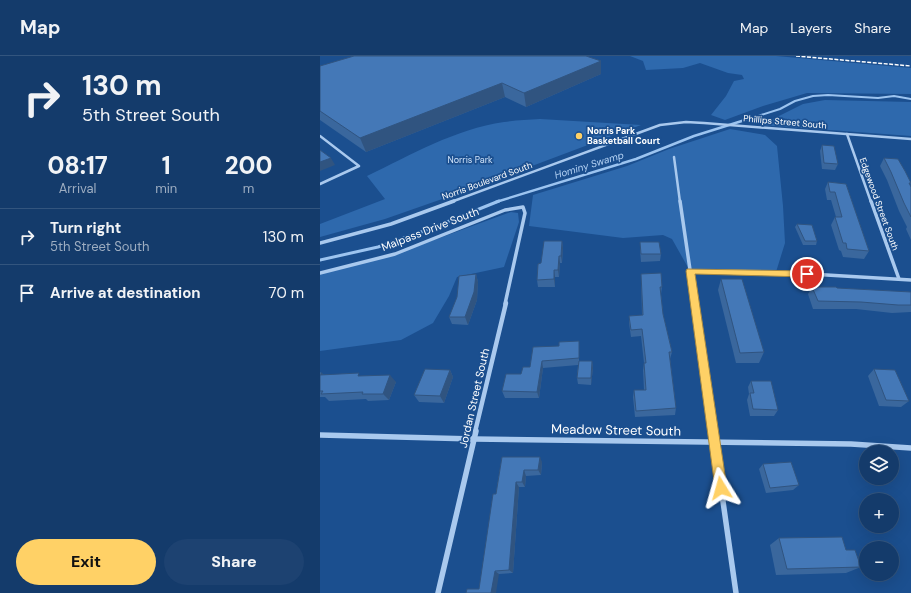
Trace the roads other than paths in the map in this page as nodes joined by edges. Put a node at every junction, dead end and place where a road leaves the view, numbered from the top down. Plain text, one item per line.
1 (657, 125) joint
2 (846, 134) junction
3 (320, 136) edge
4 (911, 139) edge
5 (674, 157) dead end
6 (320, 184) edge
7 (523, 207) joint
8 (320, 243) edge
9 (690, 271) junction
10 (320, 273) edge
11 (899, 279) junction
12 (911, 280) edge
13 (320, 435) edge
14 (474, 439) junction
15 (715, 443) junction
16 (911, 448) edge
17 (438, 593) edge
18 (736, 593) edge

1 - 2 street, Phillips Street South
1 - 8 street, Norris Boulevard South
2 - 4 street, Phillips Street South
2 - 11 street, Edgewood Street South
3 - 6 street
5 - 9 street
7 - 10 street, Malpass Drive South
7 - 14 street, Jordan Street South
9 - 11 street
9 - 15 street
11 - 12 street
13 - 14 street, Meadow Street South
14 - 15 street, Meadow Street South
14 - 17 street, Jordan Street South
15 - 16 street, Meadow Street South
15 - 18 street

